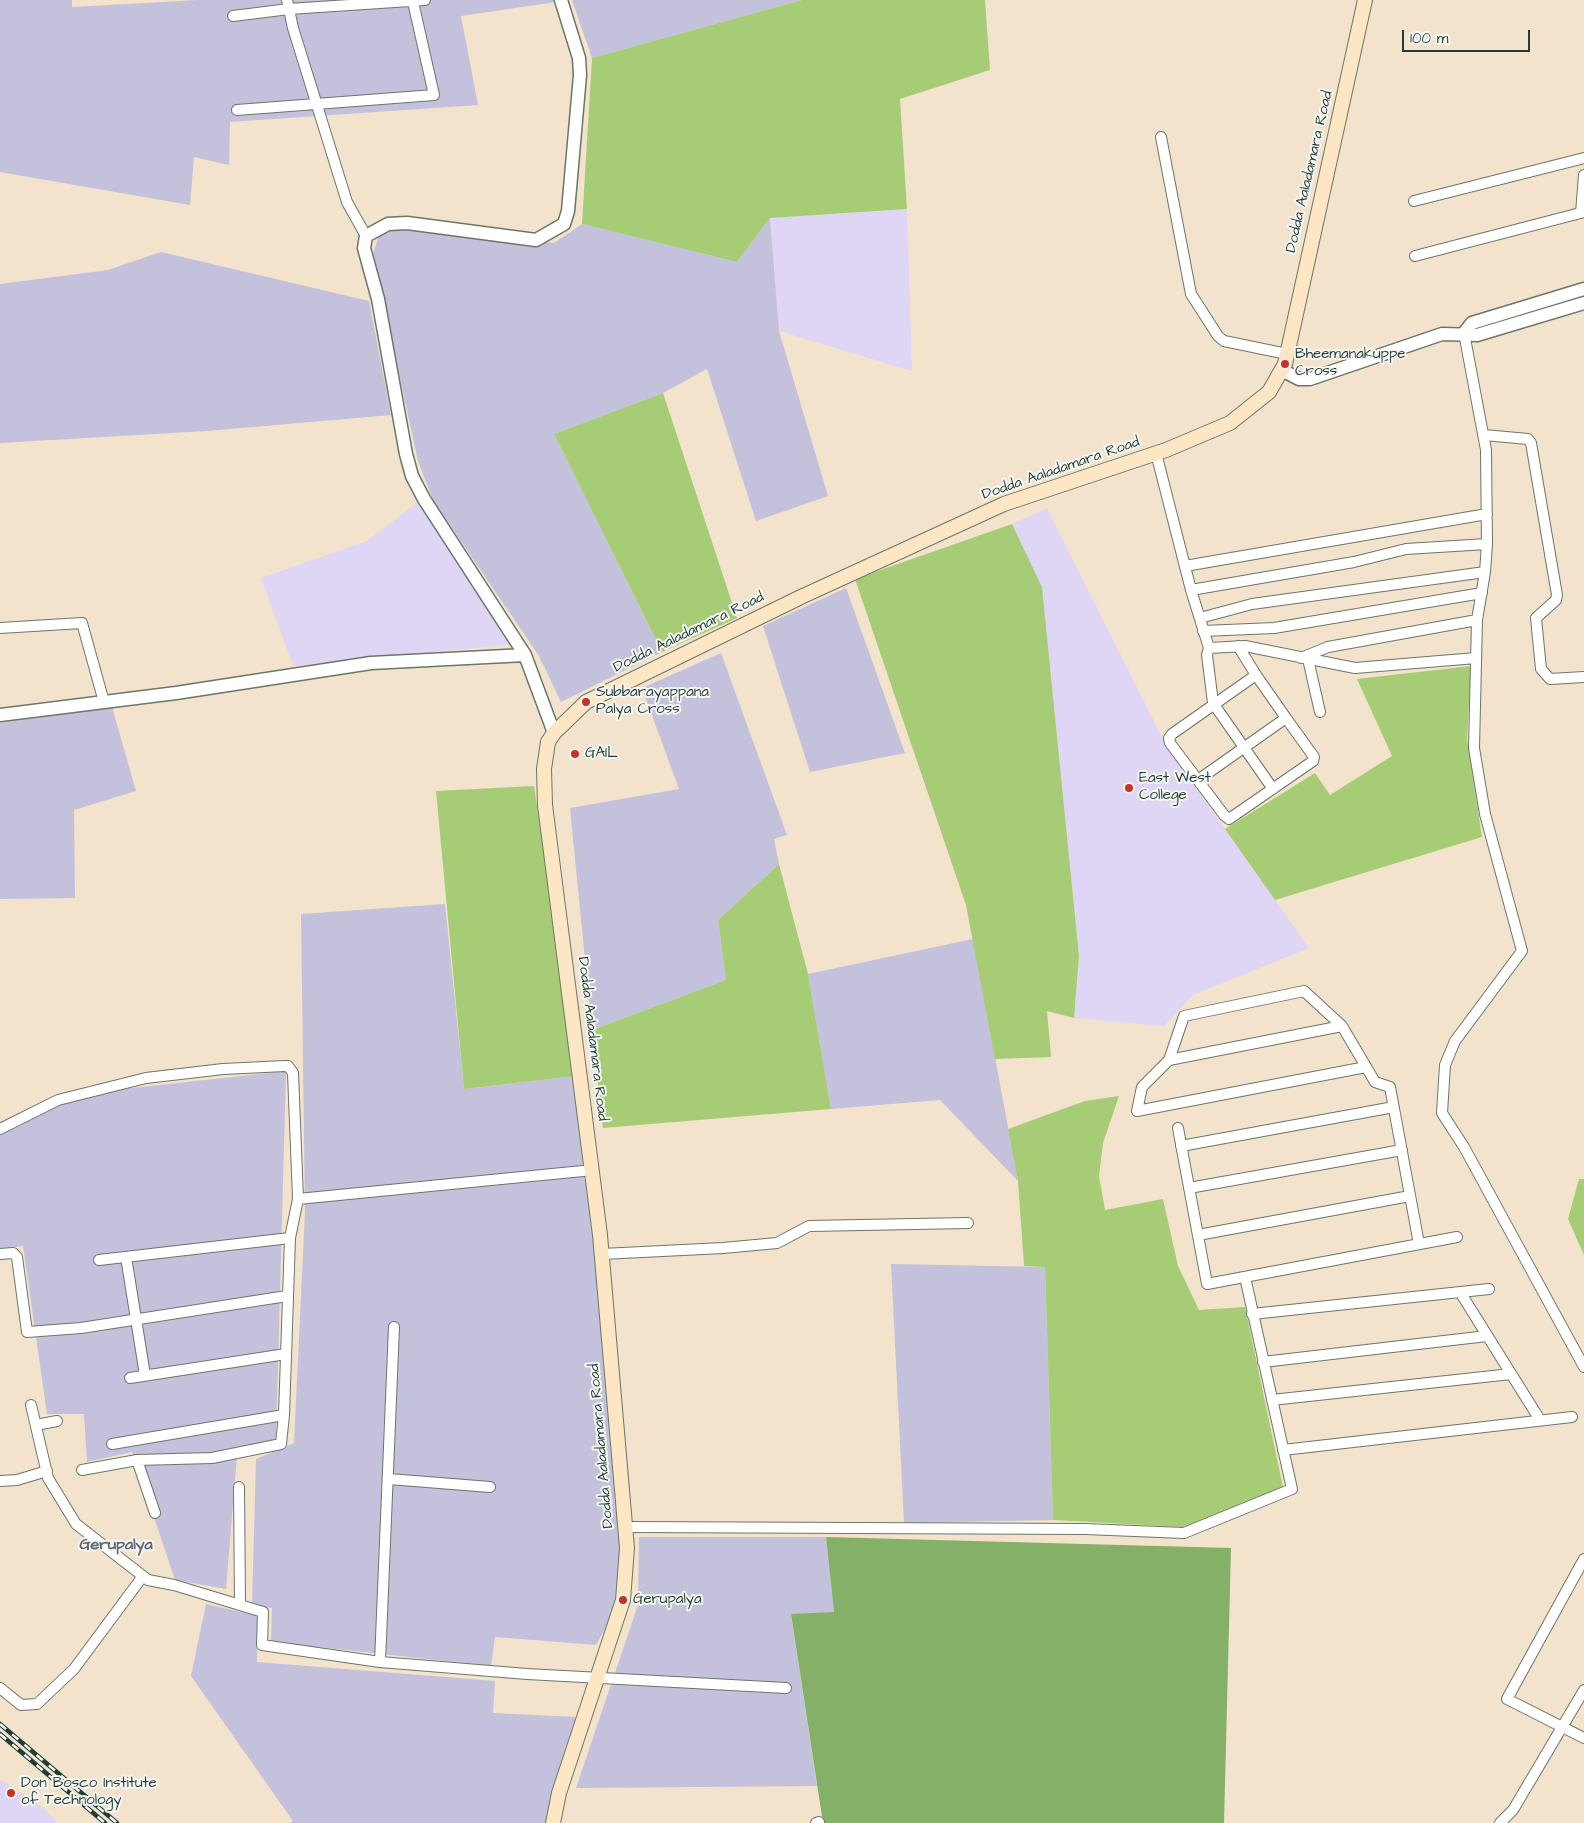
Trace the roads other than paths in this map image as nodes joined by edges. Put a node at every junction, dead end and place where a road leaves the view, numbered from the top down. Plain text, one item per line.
1 (561, 0) edge
2 (1365, 0) edge
3 (418, 1) edge
4 (288, 4) edge
5 (233, 16) dead end
6 (317, 105) junction
7 (237, 110) dead end
8 (1161, 137) dead end
9 (1584, 158) edge
10 (1584, 175) edge
11 (1414, 201) dead end
12 (1582, 213) edge
13 (366, 236) junction
14 (1415, 256) dead end
15 (1584, 289) edge
16 (1584, 303) edge
17 (1464, 333) junction
18 (1287, 354) junction
19 (1282, 370) junction
20 (1484, 435) junction
21 (1156, 453) junction
22 (1487, 514) junction
23 (1487, 544) junction
24 (1185, 566) junction
25 (1486, 572) junction
26 (1191, 590) junction
27 (1482, 593) junction
28 (1200, 618) junction
29 (1477, 620) junction
30 (0, 628) edge
31 (1203, 630) junction
32 (1238, 646) junction
33 (1209, 648) junction
34 (525, 655) junction
35 (1304, 658) junction
36 (1476, 658) junction
37 (1256, 675) junction
38 (1584, 677) edge
39 (104, 702) junction
40 (1215, 705) junction
41 (1320, 712) dead end
42 (0, 715) edge
43 (1286, 718) junction
44 (554, 733) junction
45 (1243, 749) junction
46 (1198, 780) junction
47 (1273, 789) junction
48 (1342, 1026) junction
49 (1169, 1060) junction
50 (1366, 1066) junction
51 (1394, 1107) junction
52 (1178, 1128) dead end
53 (0, 1129) edge
54 (1181, 1146) junction
55 (1402, 1150) junction
56 (593, 1170) junction
57 (1189, 1188) junction
58 (1410, 1196) junction
59 (298, 1199) junction
60 (968, 1223) dead end
61 (1198, 1235) junction
62 (1457, 1237) dead end
63 (290, 1238) junction
64 (1419, 1244) junction
65 (0, 1254) edge
66 (602, 1254) junction
67 (126, 1257) junction
68 (99, 1260) dead end
69 (1245, 1277) junction
70 (1488, 1289) dead end
71 (1460, 1292) junction
72 (287, 1296) junction
73 (1252, 1314) junction
74 (135, 1320) junction
75 (394, 1328) dead end
76 (1487, 1336) junction
77 (286, 1354) junction
78 (1263, 1362) junction
79 (1584, 1366) edge
80 (1511, 1374) junction
81 (145, 1375) junction
82 (130, 1378) dead end
83 (1272, 1400) junction
84 (31, 1406) dead end
85 (284, 1414) junction
86 (1572, 1417) dead end
87 (1540, 1420) junction
88 (57, 1421) dead end
89 (36, 1424) junction
90 (24, 1426) dead end
91 (112, 1444) dead end
92 (1283, 1450) junction
93 (138, 1460) junction
94 (82, 1470) dead end
95 (47, 1471) junction
96 (389, 1479) junction
97 (0, 1481) edge
98 (240, 1487) dead end
99 (490, 1487) dead end
100 (155, 1513) dead end
101 (626, 1527) junction
102 (1584, 1559) edge
103 (143, 1576) junction
104 (240, 1604) junction
105 (380, 1662) junction
106 (597, 1676) junction
107 (0, 1688) edge
108 (786, 1688) dead end
109 (1584, 1690) edge
110 (1562, 1727) junction
111 (1584, 1738) edge
112 (553, 1823) edge
113 (1500, 1823) edge

1 - 13 street
2 - 18 main road, Dodda Aaladamara Road
3 - 4 street
3 - 6 street
4 - 5 street
4 - 6 street
6 - 7 street
6 - 13 street
8 - 18 street
9 - 11 street
10 - 12 street
12 - 14 street
13 - 34 street
15 - 17 street
16 - 17 street
17 - 19 street
17 - 20 street
18 - 19 main road, Dodda Aaladamara Road
19 - 21 main road, Dodda Aaladamara Road
20 - 22 street
20 - 38 street
21 - 24 street
21 - 44 main road, Dodda Aaladamara Road
22 - 23 street
22 - 24 street
23 - 25 street
23 - 26 street
24 - 26 street
25 - 27 street
25 - 28 street
26 - 28 street
27 - 29 street
27 - 31 street
28 - 31 street
29 - 35 street
29 - 36 street
30 - 39 street
31 - 33 street
32 - 33 street
32 - 35 street
32 - 37 street
33 - 40 street
34 - 39 street
34 - 44 street
35 - 36 street
35 - 41 street
36 - 79 street
37 - 40 street
37 - 43 street
39 - 42 street
40 - 45 street
40 - 46 street
43 - 45 street
43 - 47 street
44 - 56 main road, Dodda Aaladamara Road
45 - 46 street
45 - 47 street
46 - 47 street
48 - 49 street
48 - 49 street
48 - 50 street
49 - 50 street
50 - 51 street
51 - 54 street
51 - 55 street
52 - 54 street
53 - 59 street
54 - 57 street
55 - 57 street
55 - 58 street
56 - 59 street
56 - 66 main road, Dodda Aaladamara Road
57 - 61 street
58 - 61 street
58 - 64 street
59 - 63 street
60 - 66 street
61 - 69 street
62 - 64 street
63 - 67 street
63 - 72 street
64 - 69 street
65 - 74 street
66 - 101 main road, Dodda Aaladamara Road
67 - 68 street
67 - 74 street
69 - 73 street
70 - 71 street
71 - 73 street
71 - 76 street
72 - 74 street
72 - 77 street
73 - 78 street
74 - 81 street
75 - 96 street
76 - 78 street
76 - 80 street
77 - 81 street
77 - 85 street
78 - 83 street
80 - 83 street
80 - 87 street
81 - 82 street
83 - 92 street
84 - 89 street
85 - 91 street
85 - 93 street
86 - 87 street
87 - 92 street
88 - 89 street
89 - 90 street
89 - 95 street
92 - 101 street
93 - 94 street
93 - 100 street
95 - 97 street
95 - 103 street
96 - 99 street
96 - 105 street
98 - 104 street
101 - 106 main road, Dodda Aaladamara Road
102 - 110 street
103 - 104 street
103 - 107 street
104 - 105 street
105 - 106 street
106 - 108 street
106 - 112 main road, Dodda Aaladamara Road
109 - 110 street
110 - 111 street
110 - 113 street

